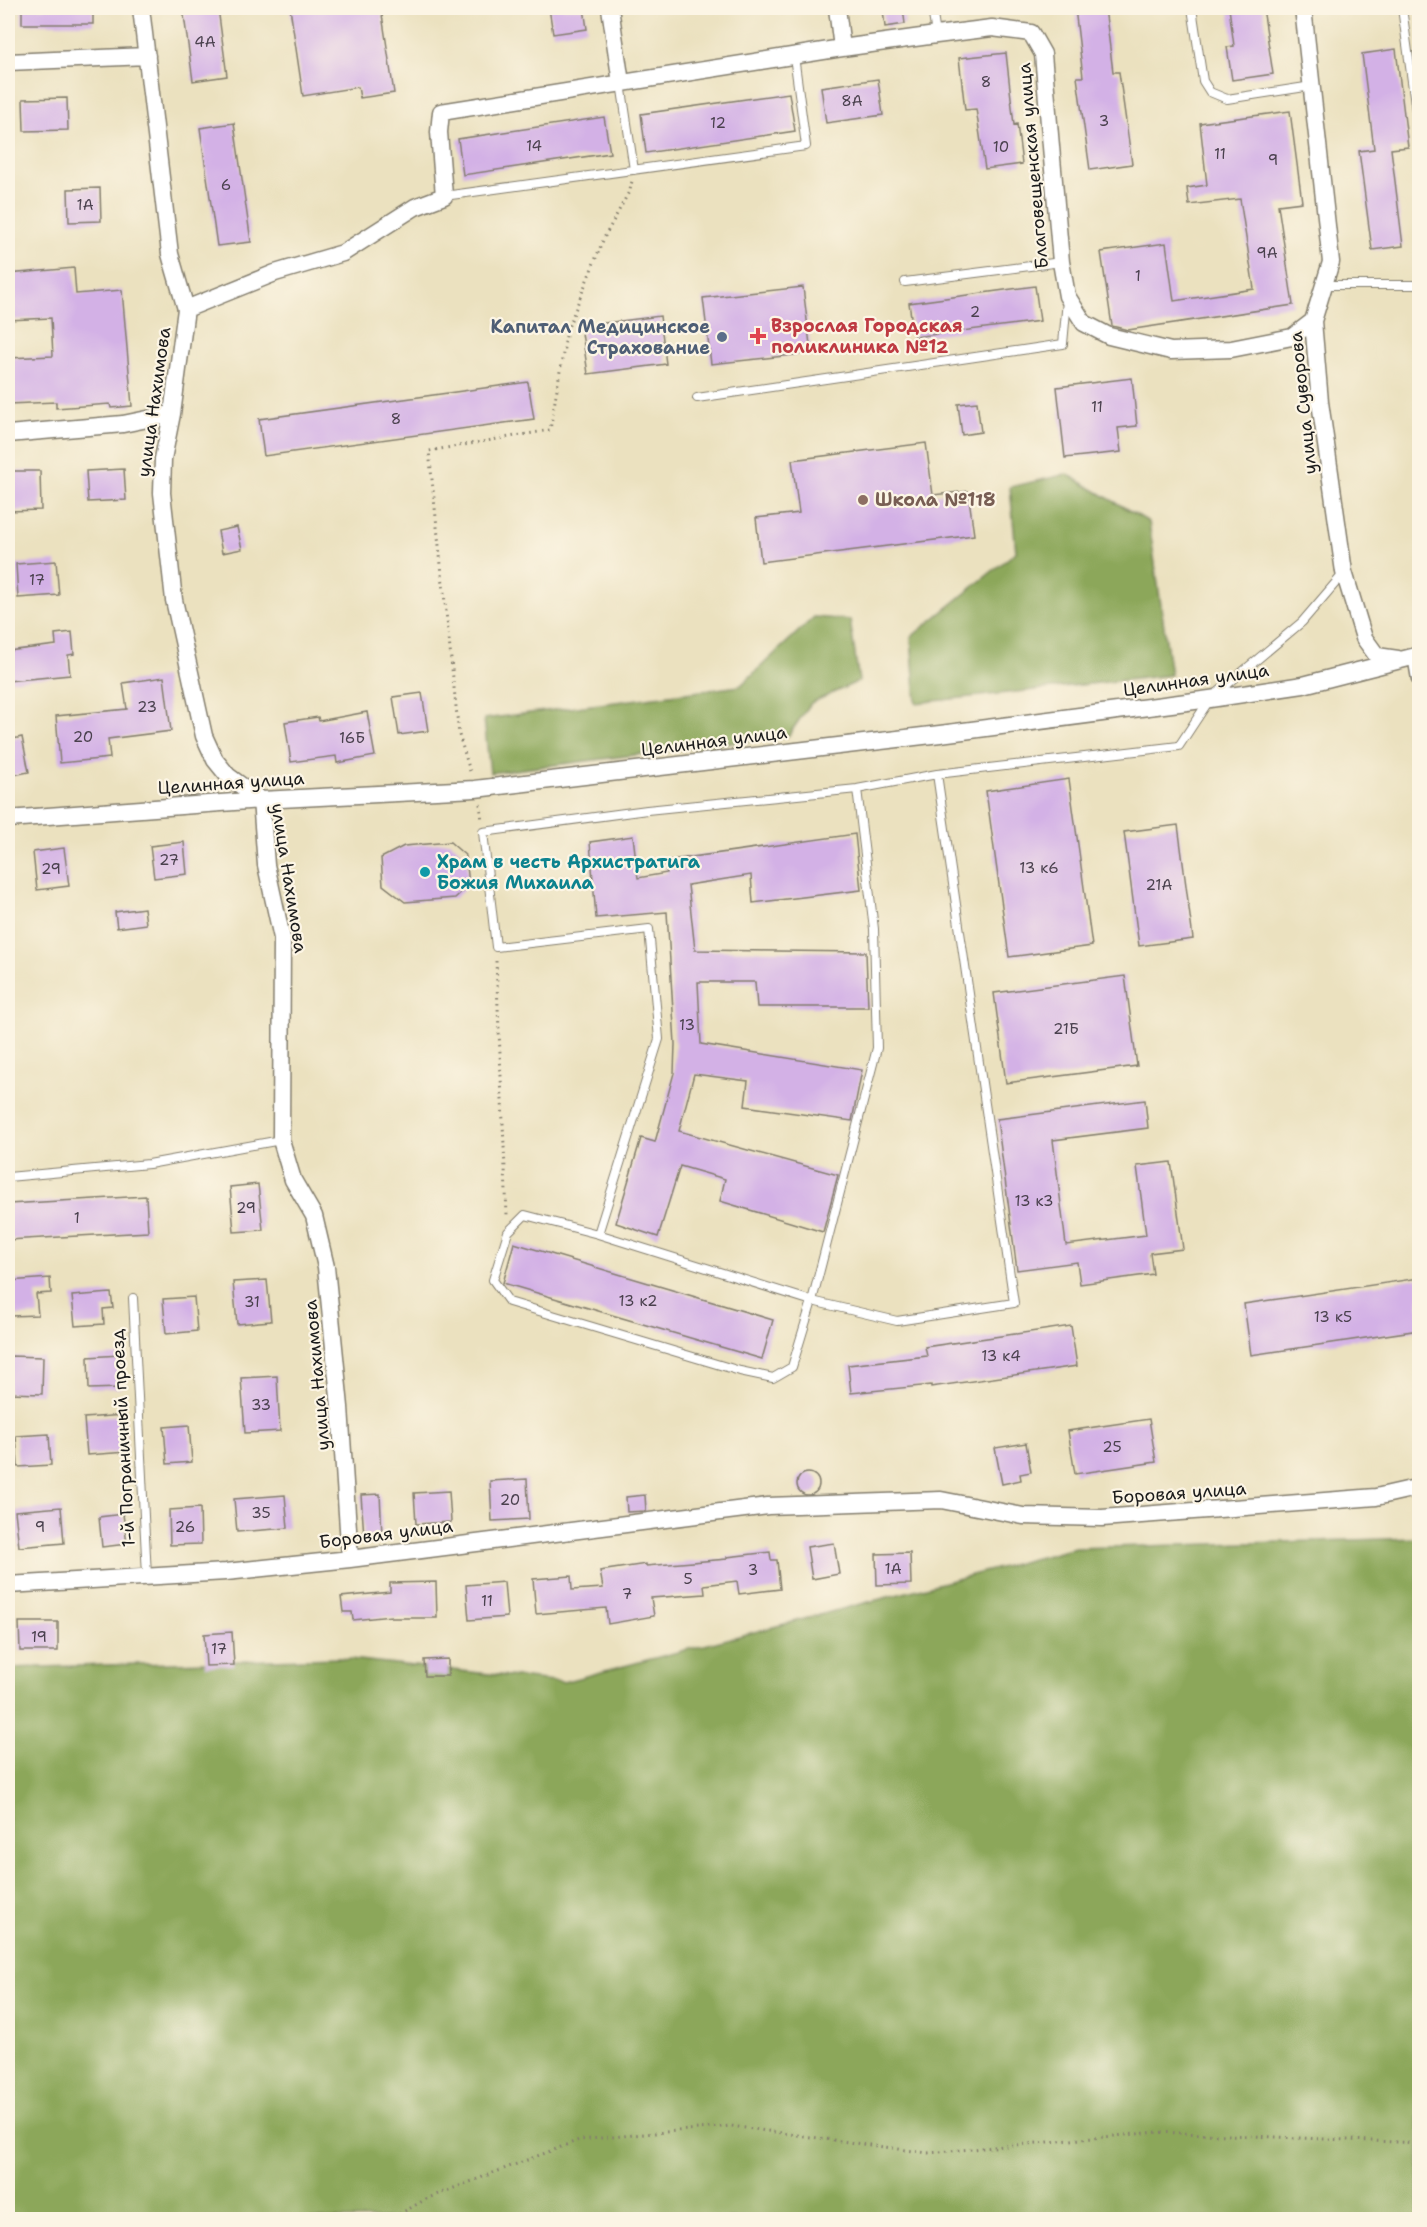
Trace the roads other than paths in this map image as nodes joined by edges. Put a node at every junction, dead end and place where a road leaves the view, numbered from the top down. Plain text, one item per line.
1 (141, 8) edge
2 (610, 8) edge
3 (837, 8) edge
4 (932, 8) edge
5 (1192, 8) edge
6 (1303, 8) edge
7 (1402, 8) edge
8 (936, 35) junction
9 (842, 48) junction
10 (147, 56) junction
11 (794, 56) junction
12 (8, 62) edge
13 (621, 83) junction
14 (1312, 86) junction
15 (1419, 140) edge
16 (634, 170) junction
17 (444, 196) junction
18 (1061, 262) junction
19 (905, 282) dead end
20 (1324, 285) junction
21 (1419, 285) edge
22 (1067, 296) junction
23 (186, 309) junction
24 (1313, 321) junction
25 (697, 398) dead end
26 (172, 414) junction
27 (8, 434) edge
28 (1344, 572) junction
29 (1413, 657) edge
30 (1419, 679) edge
31 (1210, 699) junction
32 (937, 774) junction
33 (857, 789) junction
34 (261, 800) junction
35 (8, 819) edge
36 (281, 1140) junction
37 (8, 1177) edge
38 (598, 1234) junction
39 (133, 1298) dead end
40 (812, 1301) junction
41 (1419, 1487) edge
42 (350, 1559) junction
43 (147, 1576) junction
44 (8, 1585) edge

1 - 10 street, улица Нахимова
2 - 13 street
3 - 9 street
4 - 8 lane
5 - 14 lane
6 - 14 street, улица Суворова
7 - 15 lane
8 - 9 street, Благовещенская улица
8 - 18 street, Благовещенская улица
9 - 11 street, Благовещенская улица
10 - 12 street
10 - 23 street, улица Нахимова
11 - 13 street, Благовещенская улица
11 - 16 lane
13 - 16 lane
13 - 17 street, Благовещенская улица
14 - 20 street, улица Суворова
16 - 17 lane
17 - 23 street
18 - 19 lane
18 - 22 street, Благовещенская улица
20 - 21 lane
20 - 24 street, улица Суворова
22 - 24 street, Благовещенская улица
22 - 25 lane
23 - 26 street, улица Нахимова
24 - 28 street, улица Суворова
26 - 27 street
26 - 34 street, улица Нахимова
28 - 29 street, улица Суворова
28 - 31 lane
29 - 30 street
29 - 31 street, Целинная улица
31 - 32 lane
31 - 34 street, Целинная улица
32 - 33 lane
32 - 40 lane
33 - 38 lane
33 - 40 lane
34 - 35 street, Целинная улица
34 - 36 street, улица Нахимова
36 - 37 lane
36 - 42 street, улица Нахимова
38 - 40 lane
38 - 40 lane
39 - 43 lane, 1-й Пограничный проезд
41 - 42 street, Боровая улица
42 - 43 street, Боровая улица
43 - 44 street, Боровая улица

